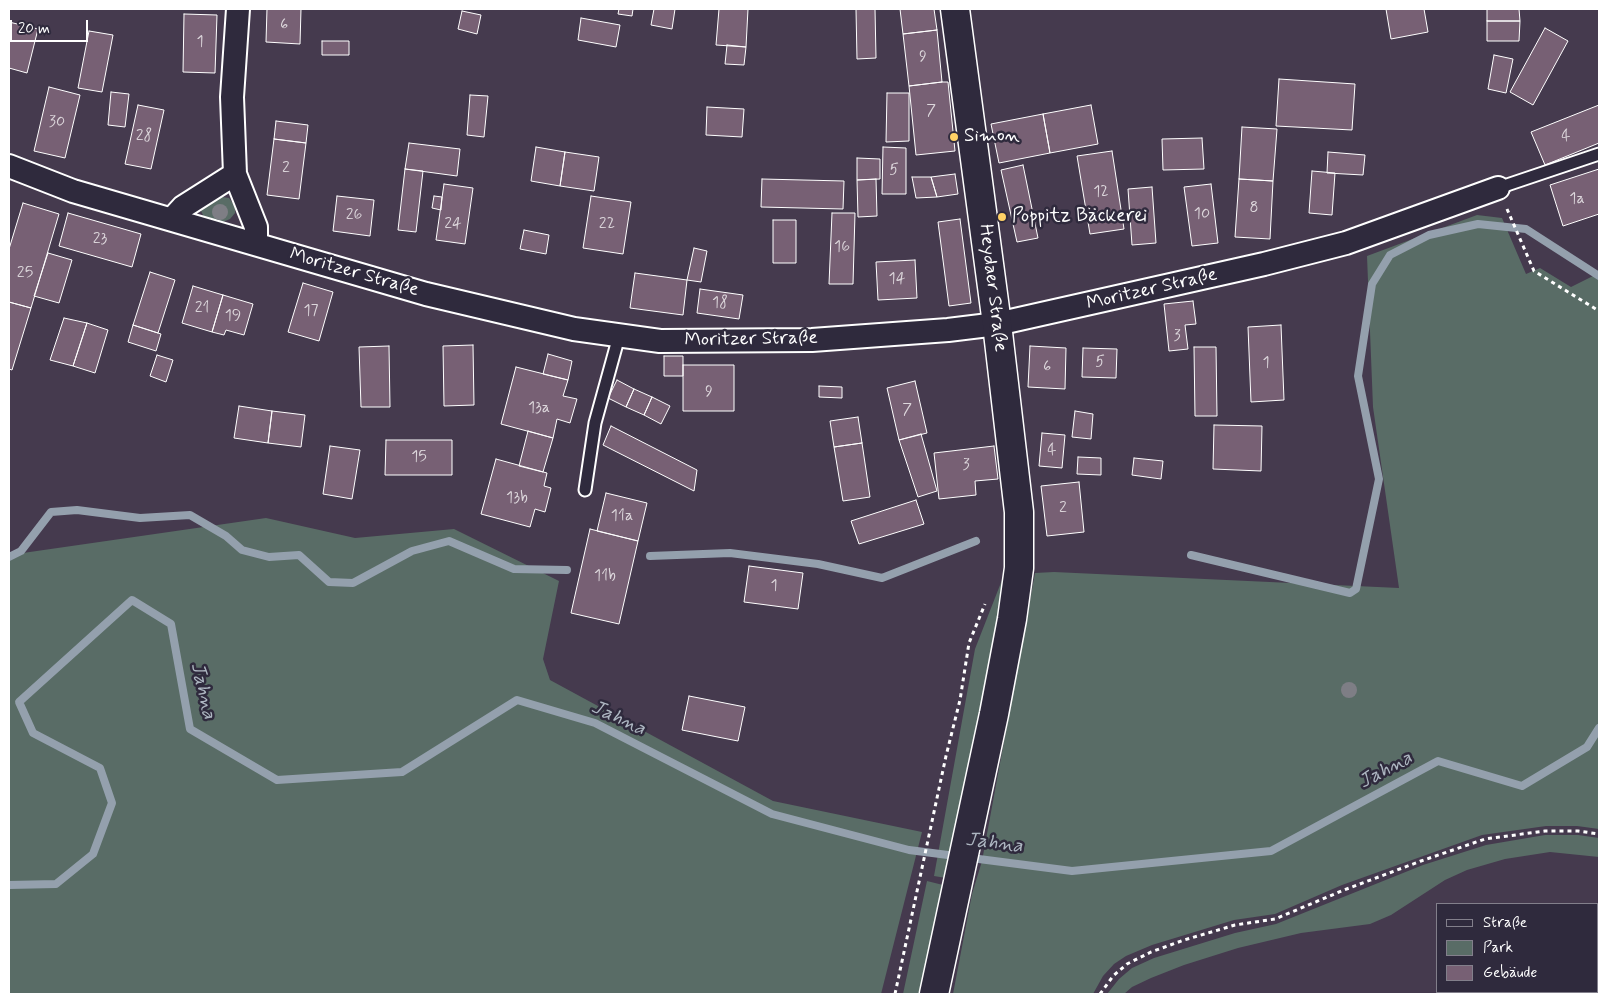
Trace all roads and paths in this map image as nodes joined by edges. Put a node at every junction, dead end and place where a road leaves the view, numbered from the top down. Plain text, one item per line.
1 (238, 9) edge
2 (954, 9) edge
3 (1599, 154) edge
4 (9, 166) edge
5 (235, 174) junction
6 (1498, 188) junction
7 (172, 219) junction
8 (256, 244) junction
9 (1599, 311) edge
10 (997, 324) junction
11 (619, 336) junction
12 (585, 490) dead end
13 (987, 600) dead end
14 (1599, 834) edge
15 (895, 994) edge
16 (934, 994) edge
17 (1100, 994) edge

1 - 5 street
2 - 10 main road, Heydaer Straße
3 - 6 lane
4 - 7 street, Moritzer Straße
5 - 7 street
5 - 8 street
6 - 9 path
6 - 10 street, Moritzer Straße
7 - 8 street, Moritzer Straße
8 - 11 street, Moritzer Straße
10 - 11 street, Moritzer Straße
10 - 16 main road, Heydaer Straße
11 - 12 lane
13 - 15 path
14 - 17 path

